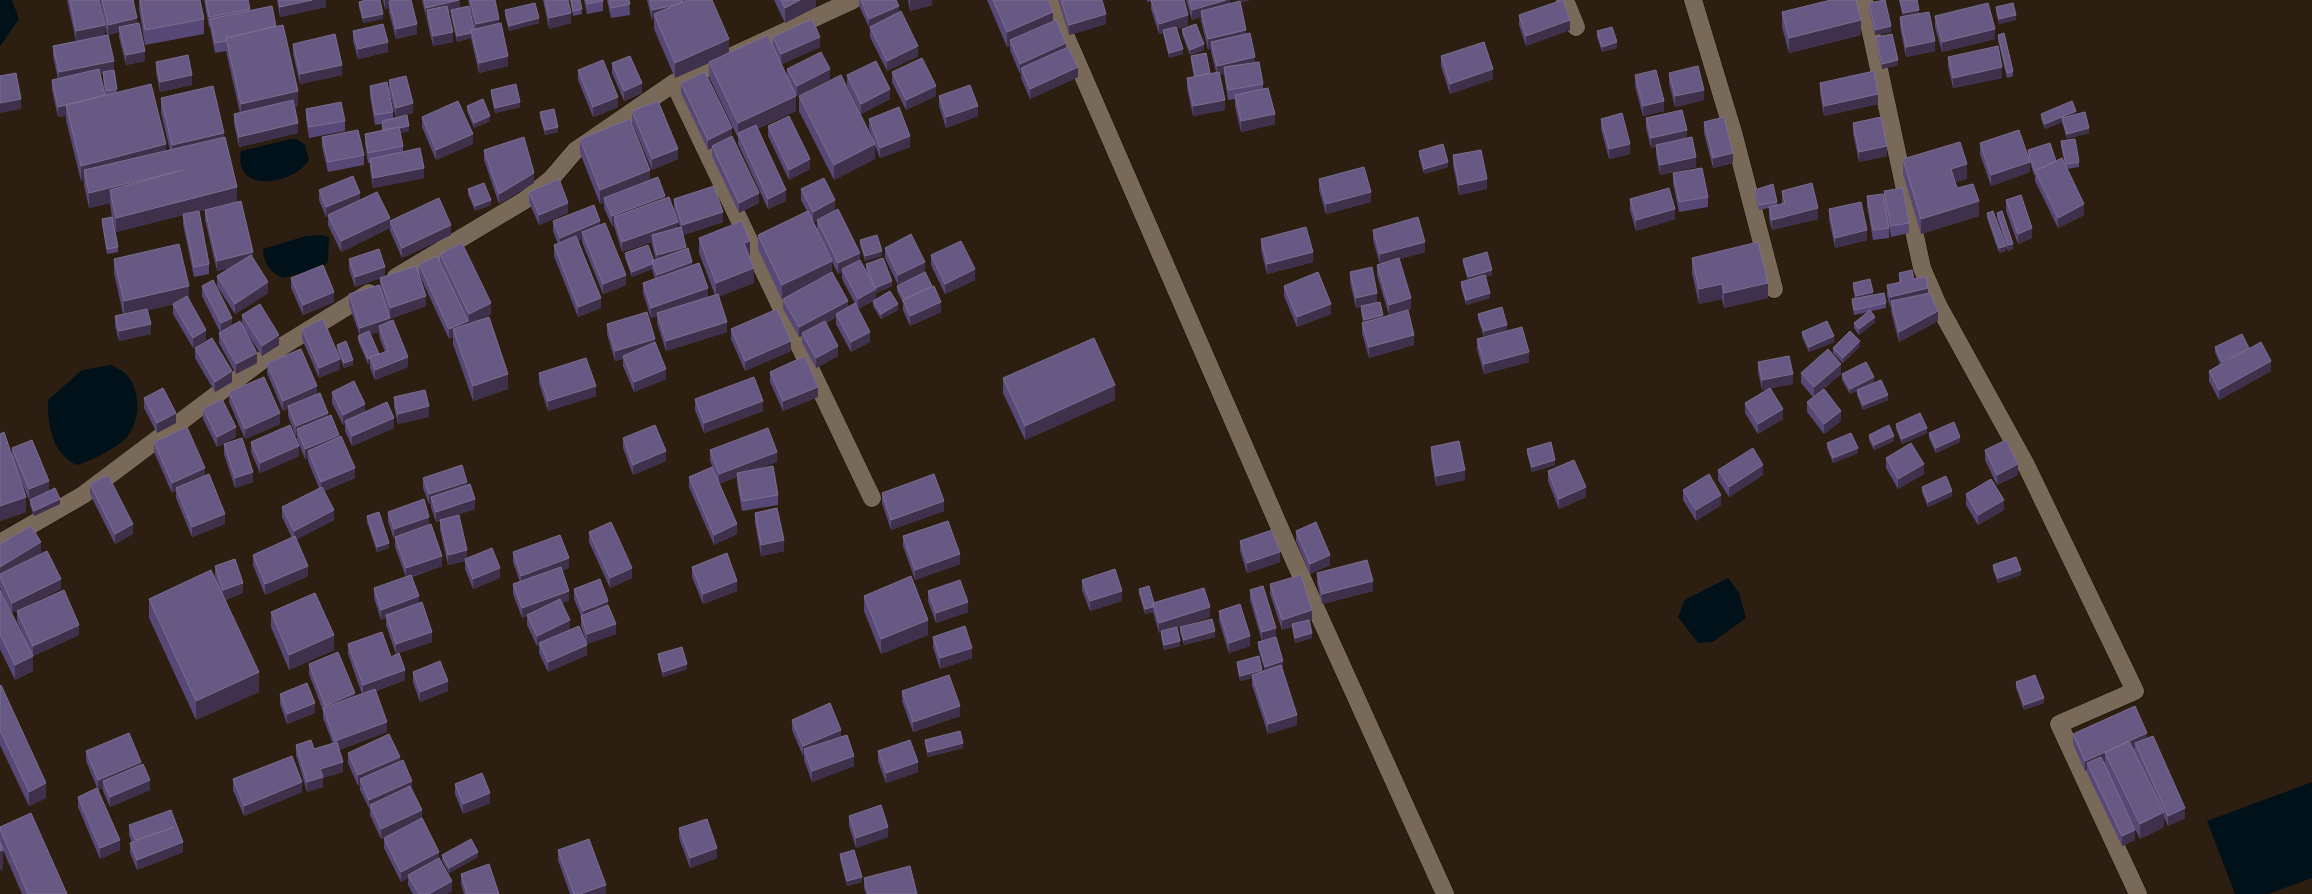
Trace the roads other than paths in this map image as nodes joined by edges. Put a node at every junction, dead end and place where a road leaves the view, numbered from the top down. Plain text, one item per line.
1 (853, 0) edge
2 (1050, 0) edge
3 (1565, 0) edge
4 (1692, 0) edge
5 (1864, 0) edge
6 (1576, 27) dead end
7 (674, 83) junction
8 (1774, 289) dead end
9 (872, 498) dead end
10 (0, 543) edge
11 (1445, 894) edge
12 (2138, 894) edge

1 - 7 street
2 - 11 street
3 - 6 street
4 - 8 street
5 - 12 street
7 - 9 street
7 - 10 street

